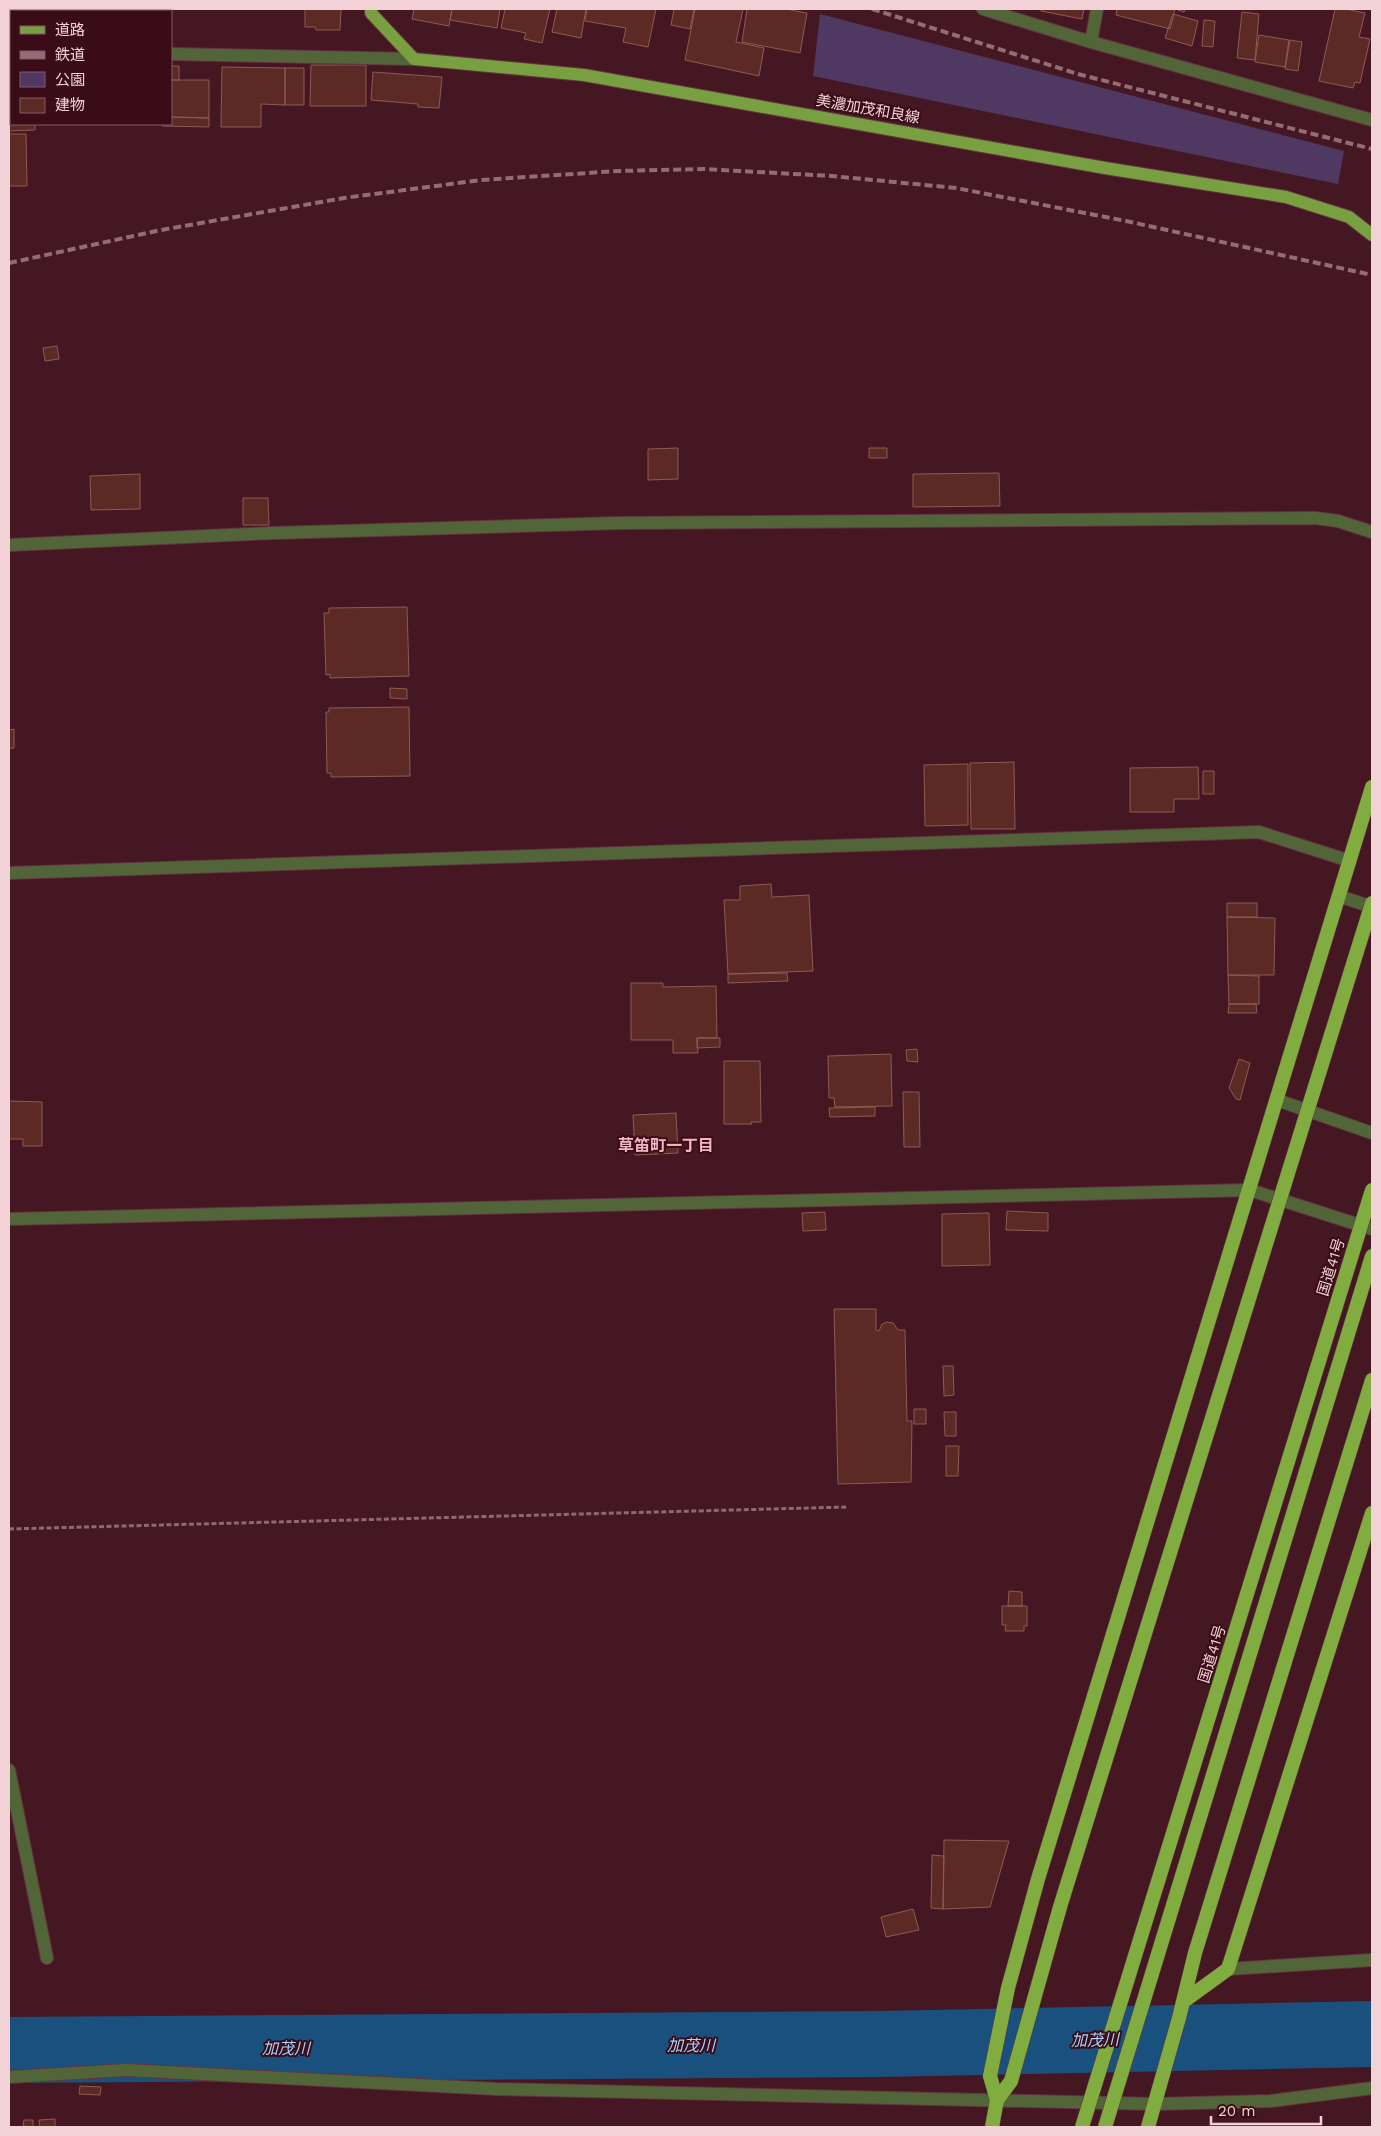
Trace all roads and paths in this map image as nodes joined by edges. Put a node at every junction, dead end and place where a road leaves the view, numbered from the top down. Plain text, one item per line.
1 (371, 9) edge
2 (982, 9) edge
3 (1097, 9) edge
4 (1091, 42) junction
5 (172, 54) edge
6 (414, 59) junction
7 (1372, 120) edge
8 (1372, 235) edge
9 (1372, 532) edge
10 (9, 545) edge
11 (1372, 787) edge
12 (1350, 860) junction
13 (9, 873) edge
14 (1339, 896) junction
15 (1372, 905) edge
16 (1277, 1100) junction
17 (1372, 1133) edge
18 (1250, 1190) junction
19 (1372, 1190) edge
20 (9, 1220) edge
21 (1372, 1228) edge
22 (1372, 1256) edge
23 (1372, 1380) edge
24 (847, 1507) dead end
25 (1372, 1512) edge
26 (9, 1529) edge
27 (9, 1770) edge
28 (47, 1958) dead end
29 (1372, 1960) edge
30 (1228, 1969) junction
31 (1184, 2001) junction
32 (9, 2077) edge
33 (1372, 2088) edge
34 (998, 2100) junction
35 (1155, 2104) junction
36 (992, 2127) edge
37 (1082, 2127) edge
38 (1105, 2127) edge
39 (1138, 2127) edge
40 (1148, 2127) edge
41 (1159, 2127) edge

1 - 6 main road
2 - 4 street
3 - 4 street
4 - 7 street
5 - 6 street
6 - 8 main road, 美濃加茂和良線
9 - 10 street
11 - 12 highway
12 - 13 street
12 - 14 highway
14 - 15 street
14 - 16 highway
15 - 34 highway, bridge
16 - 17 street
16 - 18 highway
18 - 20 street
18 - 21 street
18 - 34 highway
19 - 37 highway, 国道41号, bridge
22 - 38 highway, bridge
23 - 31 highway
24 - 26 path
25 - 30 highway
27 - 28 street
29 - 30 street
30 - 31 highway
31 - 35 highway
32 - 34 street
33 - 35 street
34 - 35 street
34 - 36 highway
35 - 39 highway
35 - 40 highway
35 - 41 highway

